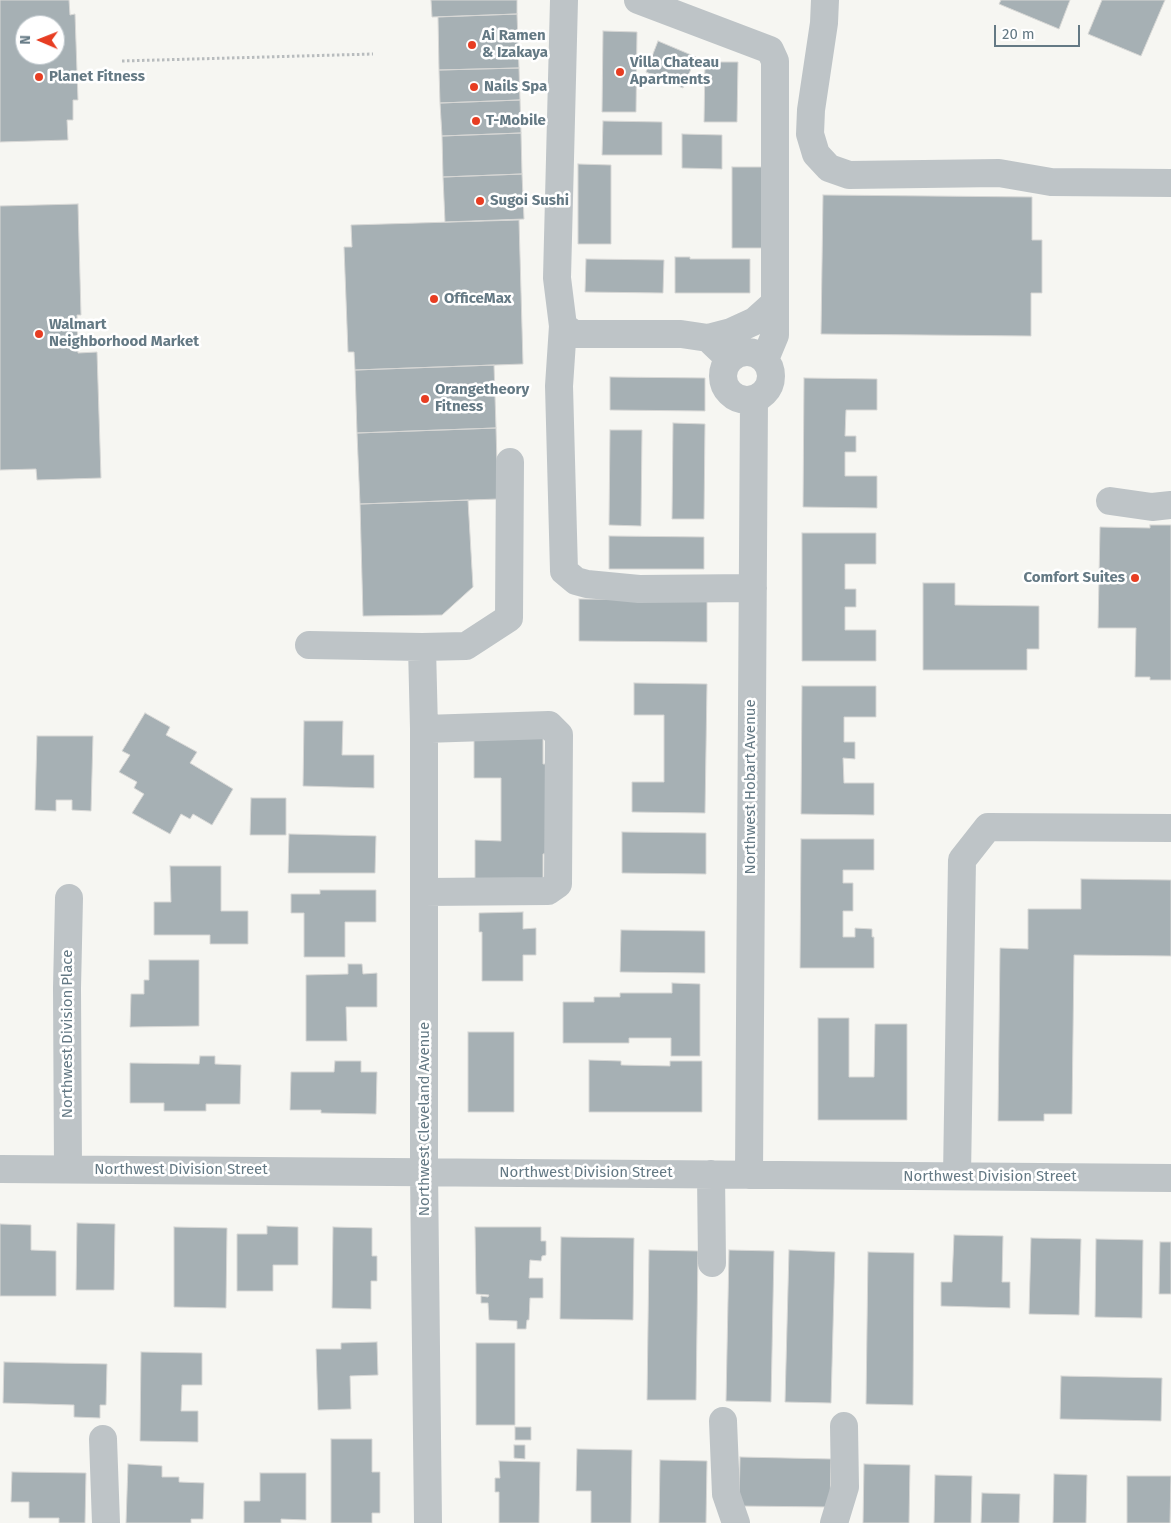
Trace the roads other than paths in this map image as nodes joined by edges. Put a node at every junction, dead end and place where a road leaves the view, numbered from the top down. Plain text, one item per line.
1 (564, 0) edge
2 (638, 0) edge
3 (831, 3) edge
4 (1171, 183) edge
5 (775, 303) junction
6 (562, 326) junction
7 (708, 338) junction
8 (730, 359) junction
9 (765, 359) junction
10 (754, 399) junction
11 (510, 462) dead end
12 (1110, 502) dead end
13 (1171, 505) edge
14 (753, 588) junction
15 (308, 645) dead end
16 (422, 647) junction
17 (423, 722) junction
18 (1171, 828) edge
19 (424, 892) junction
20 (69, 898) dead end
21 (0, 1168) edge
22 (68, 1169) junction
23 (424, 1172) junction
24 (712, 1174) junction
25 (749, 1175) junction
26 (957, 1176) junction
27 (1171, 1178) edge
28 (712, 1263) dead end
29 (723, 1421) dead end
30 (844, 1426) dead end
31 (103, 1439) dead end
32 (106, 1523) edge
33 (428, 1523) edge
34 (736, 1523) edge
35 (834, 1523) edge

1 - 6 street
2 - 5 street
3 - 4 street
5 - 7 street
5 - 9 street
6 - 7 street
6 - 14 street
7 - 8 street
8 - 9 street
8 - 10 street
9 - 10 street
10 - 14 street, Northwest Hobart Avenue
11 - 16 street
12 - 13 street
14 - 25 street, Northwest Hobart Avenue
15 - 16 street
16 - 17 street, Northwest Cleveland Avenue
17 - 19 street, Northwest Cleveland Avenue
17 - 19 street
18 - 26 street
19 - 23 street, Northwest Cleveland Avenue
20 - 22 street, Northwest Division Place
21 - 22 street, Northwest Division Street
22 - 23 street, Northwest Division Street
23 - 24 street, Northwest Division Street
23 - 33 street, Northwest Cleveland Avenue
24 - 25 street, Northwest Division Street
24 - 28 street
25 - 26 street, Northwest Division Street
26 - 27 street, Northwest Division Street
29 - 34 street
30 - 35 street
31 - 32 street

